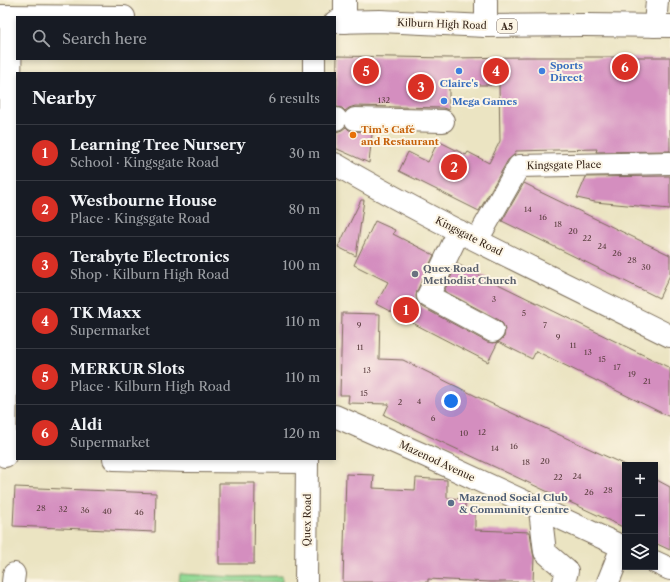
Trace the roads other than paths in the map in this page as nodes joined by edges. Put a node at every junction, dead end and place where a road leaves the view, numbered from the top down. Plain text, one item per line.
1 (344, 0) edge
2 (486, 0) edge
3 (656, 0) edge
4 (5, 16) edge
5 (16, 16) edge
6 (340, 22) edge
7 (486, 26) junction
8 (663, 26) edge
9 (314, 60) edge
10 (314, 72) edge
11 (342, 119) edge
12 (443, 121) dead end
13 (670, 163) edge
14 (336, 165) edge
15 (5, 177) edge
16 (468, 235) junction
17 (494, 331) dead end
18 (670, 336) edge
19 (336, 416) edge
20 (7, 456) edge
21 (150, 460) edge
22 (307, 461) edge
23 (540, 510) junction
24 (622, 546) edge
25 (622, 551) edge
26 (658, 563) edge
27 (670, 569) edge
28 (306, 582) edge
29 (564, 582) edge
30 (608, 582) edge

1 - 6 street
2 - 7 street
3 - 8 street
4 - 5 street
4 - 15 street
6 - 7 street, Kilburn High Road / A5
7 - 8 street, Kilburn High Road / A5
9 - 10 street
11 - 12 street
13 - 16 street, Kingsgate Place
14 - 16 street, Kingsgate Road
15 - 20 street
16 - 17 street
16 - 18 street, Kingsgate Road
19 - 23 street, Mazenod Avenue
21 - 22 street
22 - 28 street, Quex Road
23 - 24 street, Mazenod Avenue
23 - 29 street
25 - 30 street
26 - 27 street

